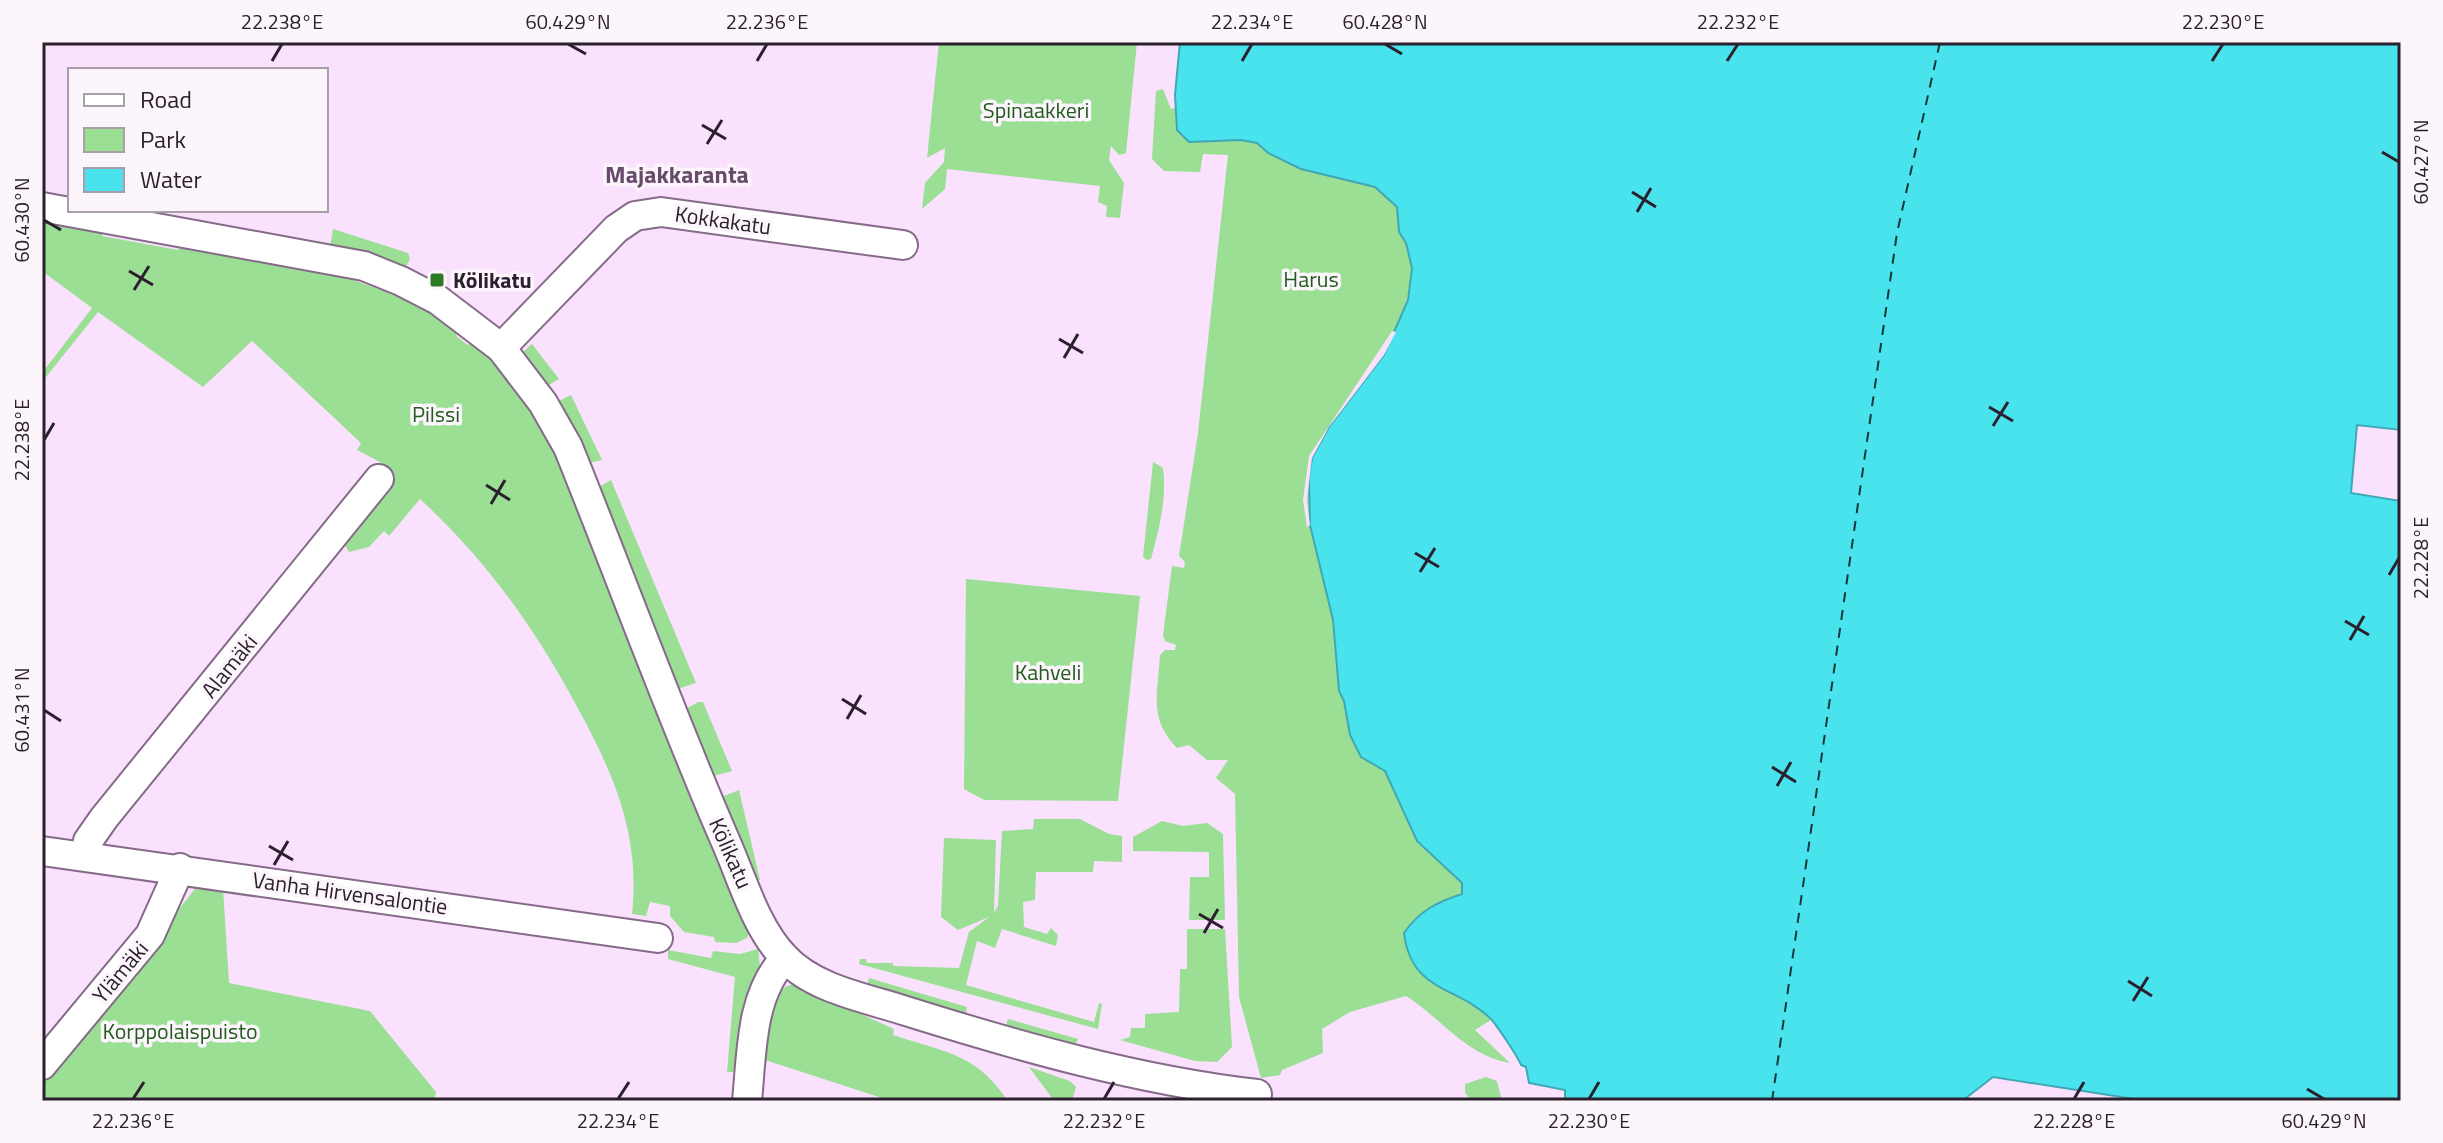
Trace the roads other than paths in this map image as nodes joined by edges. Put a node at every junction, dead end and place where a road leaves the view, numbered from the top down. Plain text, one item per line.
1 (42, 207) edge
2 (68, 212) edge
3 (69, 212) edge
4 (903, 245) dead end
5 (501, 348) junction
6 (379, 479) dead end
7 (42, 851) edge
8 (85, 856) junction
9 (180, 868) junction
10 (658, 938) dead end
11 (785, 958) junction
12 (42, 1065) edge
13 (1257, 1094) dead end
14 (747, 1101) edge

1 - 2 street, Kölikatu
3 - 5 street, Kölikatu
4 - 5 street, Kokkakatu
5 - 11 street, Kölikatu
6 - 8 street, Alamäki
7 - 8 street, Vanha Hirvensalontie
8 - 9 street, Vanha Hirvensalontie
9 - 10 street, Vanha Hirvensalontie
9 - 12 street, Ylämäki
11 - 13 street, Kölikatu
11 - 14 street

